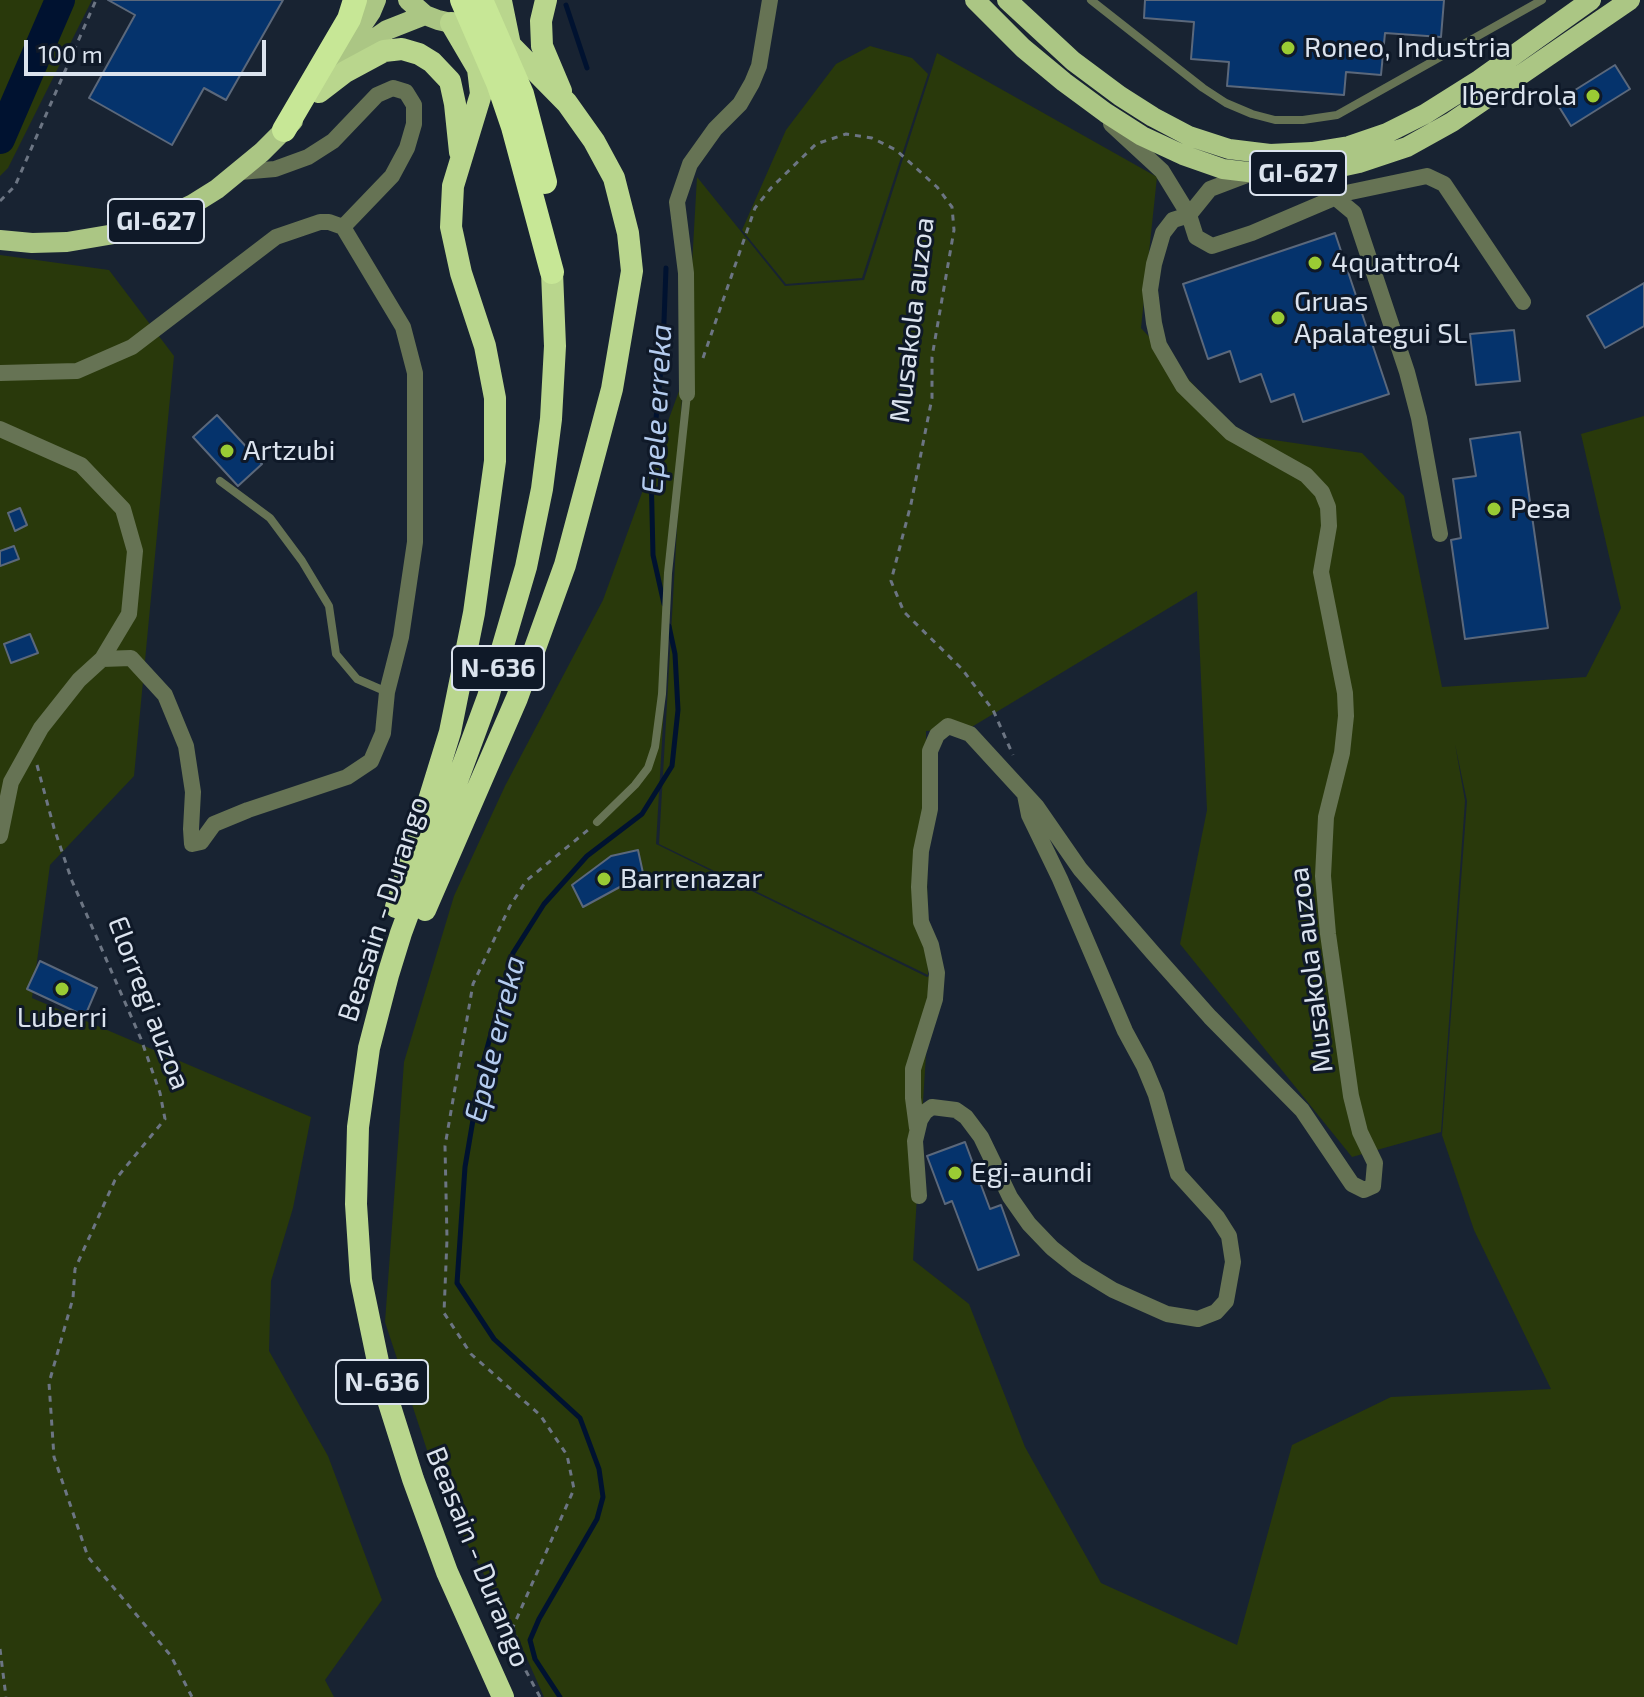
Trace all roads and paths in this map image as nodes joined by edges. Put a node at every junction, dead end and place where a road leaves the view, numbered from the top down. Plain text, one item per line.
1 (96, 0) edge
2 (355, 0) edge
3 (376, 0) edge
4 (408, 0) edge
5 (462, 0) edge
6 (481, 0) edge
7 (501, 0) edge
8 (546, 0) edge
9 (770, 0) edge
10 (975, 0) edge
11 (1007, 0) edge
12 (1091, 0) edge
13 (1542, 0) edge
14 (1591, 0) edge
15 (1630, 0) edge
16 (425, 15) junction
17 (451, 23) junction
18 (319, 92) junction
19 (1089, 101) junction
20 (567, 103) junction
21 (284, 130) junction
22 (526, 140) junction
23 (460, 158) junction
24 (240, 172) junction
25 (1253, 173) junction
26 (1336, 198) junction
27 (0, 201) edge
28 (1189, 215) junction
29 (343, 227) junction
30 (0, 240) edge
31 (552, 272) joint
32 (1523, 302) dead end
33 (702, 362) dead end
34 (0, 373) edge
35 (687, 394) joint
36 (0, 429) edge
37 (220, 481) dead end
38 (1440, 534) dead end
39 (102, 659) junction
40 (387, 692) junction
41 (31, 746) junction
42 (1013, 756) dead end
43 (1025, 795) junction
44 (597, 822) joint
45 (0, 836) edge
46 (369, 1048) junction
47 (917, 1128) junction
48 (919, 1196) dead end
49 (0, 1649) edge
50 (6, 1697) edge
51 (192, 1697) edge
52 (503, 1697) edge
53 (540, 1697) edge

1 - 27 path
2 - 21 highway
3 - 18 main road, GI-627
4 - 16 main road
5 - 22 highway
6 - 22 highway
7 - 17 main road
7 - 20 highway
8 - 20 highway
9 - 35 street
10 - 19 main road, GI-627
11 - 14 main road, GI-627
12 - 13 lane
15 - 25 main road, GI-627
16 - 17 main road
16 - 18 main road, GI-627
17 - 23 highway
18 - 21 main road, GI-627
18 - 23 highway
19 - 25 main road, GI-627
19 - 28 street
20 - 46 highway
21 - 24 main road, GI-627
22 - 31 highway
23 - 46 highway
24 - 29 street
24 - 30 main road, GI-627
25 - 28 street, Musakola auzoa
26 - 28 street
26 - 32 street
26 - 38 street
28 - 43 street, Musakola auzoa
29 - 34 street
29 - 40 street
31 - 46 highway, Beasain - Durango / N-636
33 - 42 path, Musakola auzoa
35 - 44 lane
36 - 39 street
37 - 40 lane
39 - 40 street
39 - 41 street
41 - 45 street
41 - 51 path, Elorregi auzoa
43 - 47 street, Musakola auzoa
43 - 47 street, Musakola auzoa
44 - 53 path
46 - 52 highway, Beasain - Durango / N-636
47 - 48 street, Musakola auzoa
49 - 50 path

